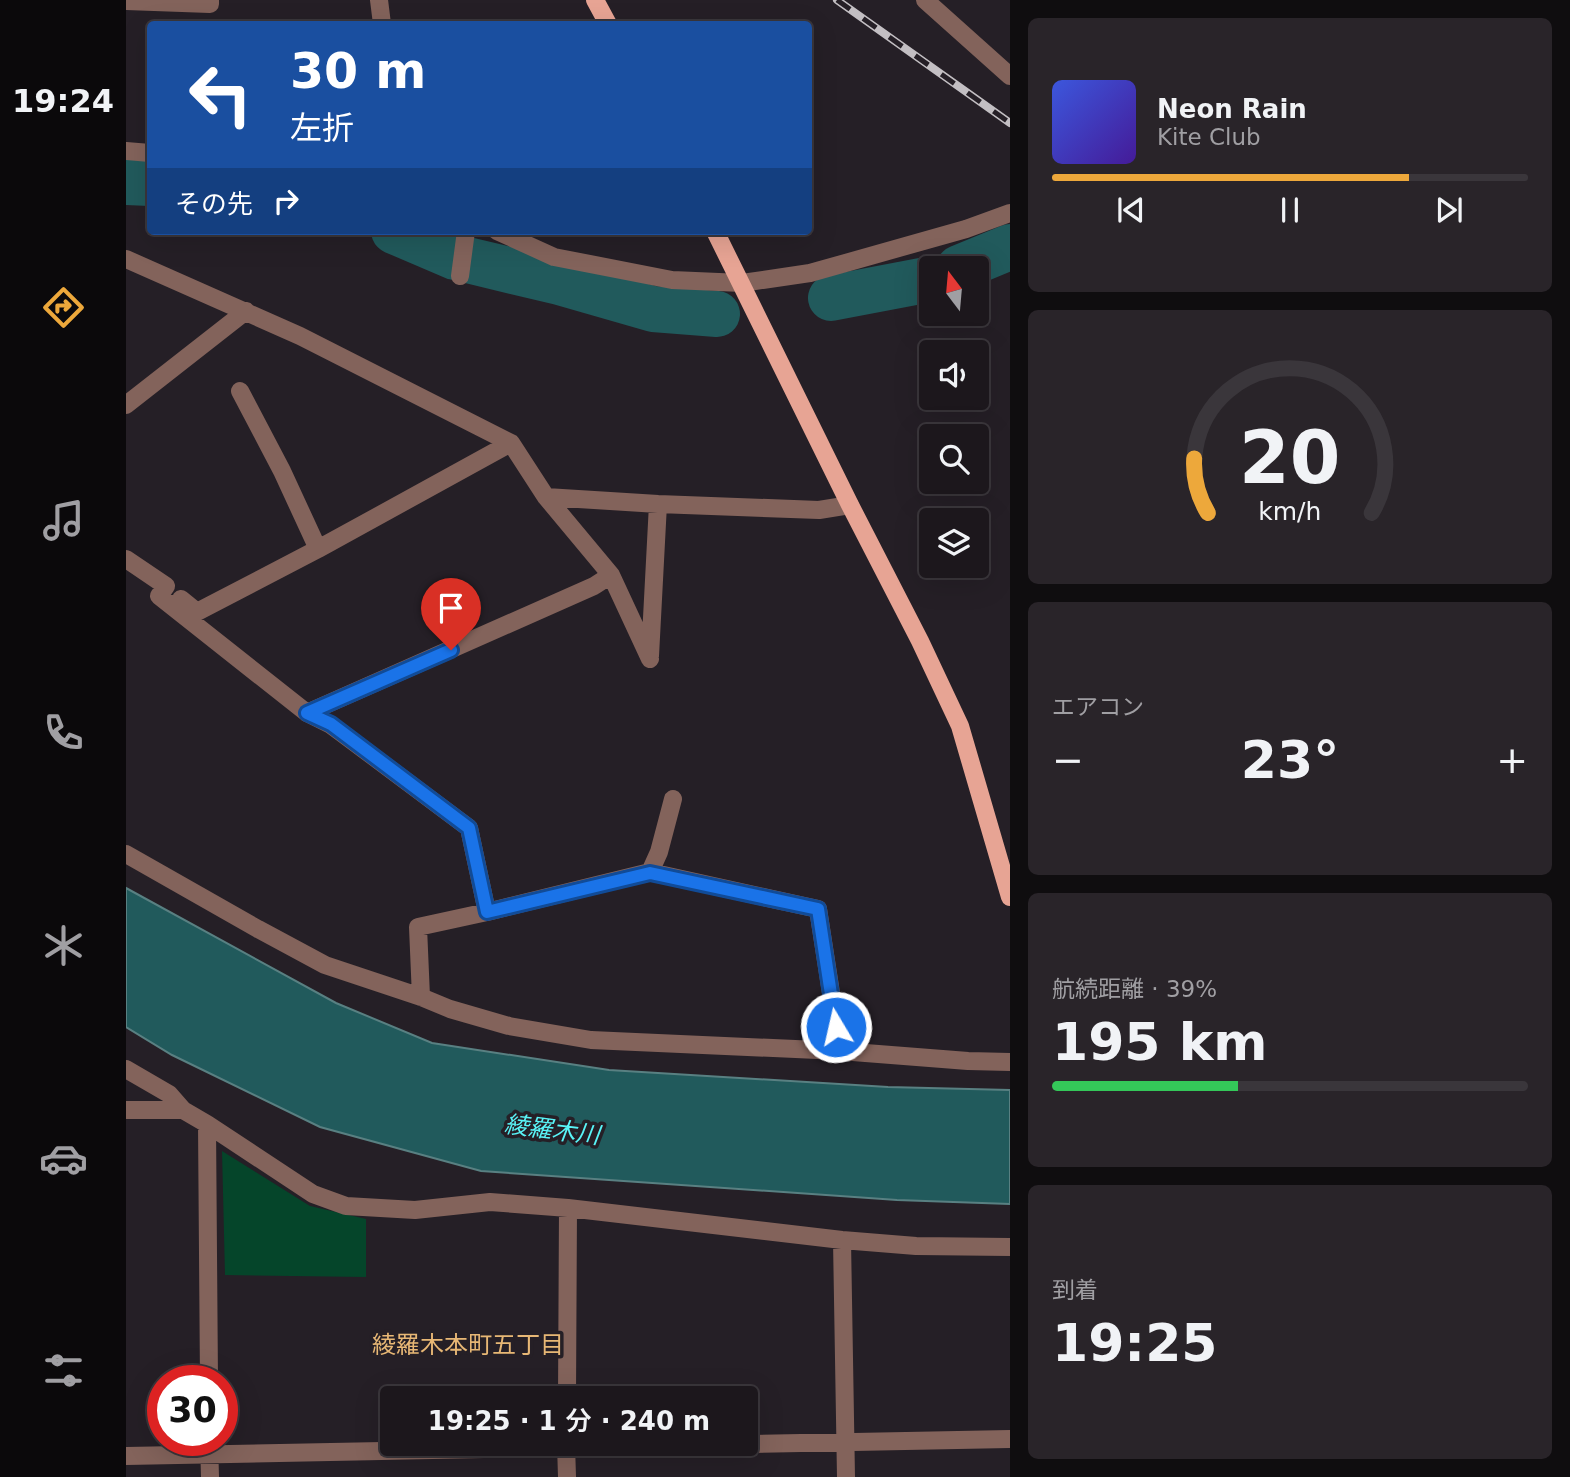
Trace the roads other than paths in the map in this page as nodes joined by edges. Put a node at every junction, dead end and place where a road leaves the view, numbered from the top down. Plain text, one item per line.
1 (210, 0) edge
2 (379, 0) edge
3 (595, 0) edge
4 (925, 0) edge
5 (126, 1) edge
6 (382, 21) edge
7 (606, 21) edge
8 (1010, 76) edge
9 (126, 151) edge
10 (147, 153) edge
11 (1010, 213) edge
12 (465, 235) edge
13 (505, 235) edge
14 (717, 235) edge
15 (126, 259) edge
16 (460, 276) dead end
17 (742, 283) junction
18 (246, 311) junction
19 (240, 391) dead end
20 (126, 405) edge
21 (511, 443) junction
22 (546, 497) junction
23 (658, 504) junction
24 (850, 505) junction
25 (318, 549) junction
26 (126, 559) edge
27 (611, 575) junction
28 (166, 586) junction
29 (307, 713) junction
30 (673, 799) dead end
31 (126, 854) edge
32 (650, 873) junction
33 (1010, 897) edge
34 (487, 912) junction
35 (421, 997) junction
36 (840, 1051) junction
37 (1010, 1062) edge
38 (126, 1069) edge
39 (126, 1110) edge
40 (183, 1110) junction
41 (207, 1124) junction
42 (568, 1208) junction
43 (842, 1240) junction
44 (1010, 1247) edge
45 (209, 1365) edge
46 (566, 1386) edge
47 (1010, 1439) edge
48 (846, 1443) junction
49 (758, 1444) edge
50 (238, 1447) edge
51 (380, 1447) edge
52 (147, 1453) edge
53 (126, 1455) edge
54 (209, 1456) edge
55 (566, 1456) edge
56 (210, 1477) edge
57 (567, 1477) edge
58 (846, 1477) edge

1 - 5 street
2 - 6 street
3 - 7 main road
4 - 8 street
9 - 10 street
11 - 17 street
12 - 16 street
13 - 17 street
14 - 17 main road
15 - 18 street
17 - 24 main road
18 - 20 street
18 - 21 street
19 - 25 street
21 - 22 street
21 - 25 street
22 - 23 street
22 - 27 street
23 - 24 street
23 - 27 street
24 - 33 main road
25 - 28 street
26 - 28 street
27 - 29 street
28 - 29 street
29 - 34 street
30 - 32 street
31 - 35 street
32 - 34 street
32 - 36 street
34 - 35 street
35 - 36 street
36 - 37 street
38 - 40 street
39 - 40 street
40 - 41 street
41 - 42 street
41 - 45 street
42 - 43 street
42 - 46 street
43 - 44 street
43 - 48 street
47 - 48 street
48 - 49 street
48 - 58 street
50 - 51 street
52 - 53 street
54 - 56 street
55 - 57 street

